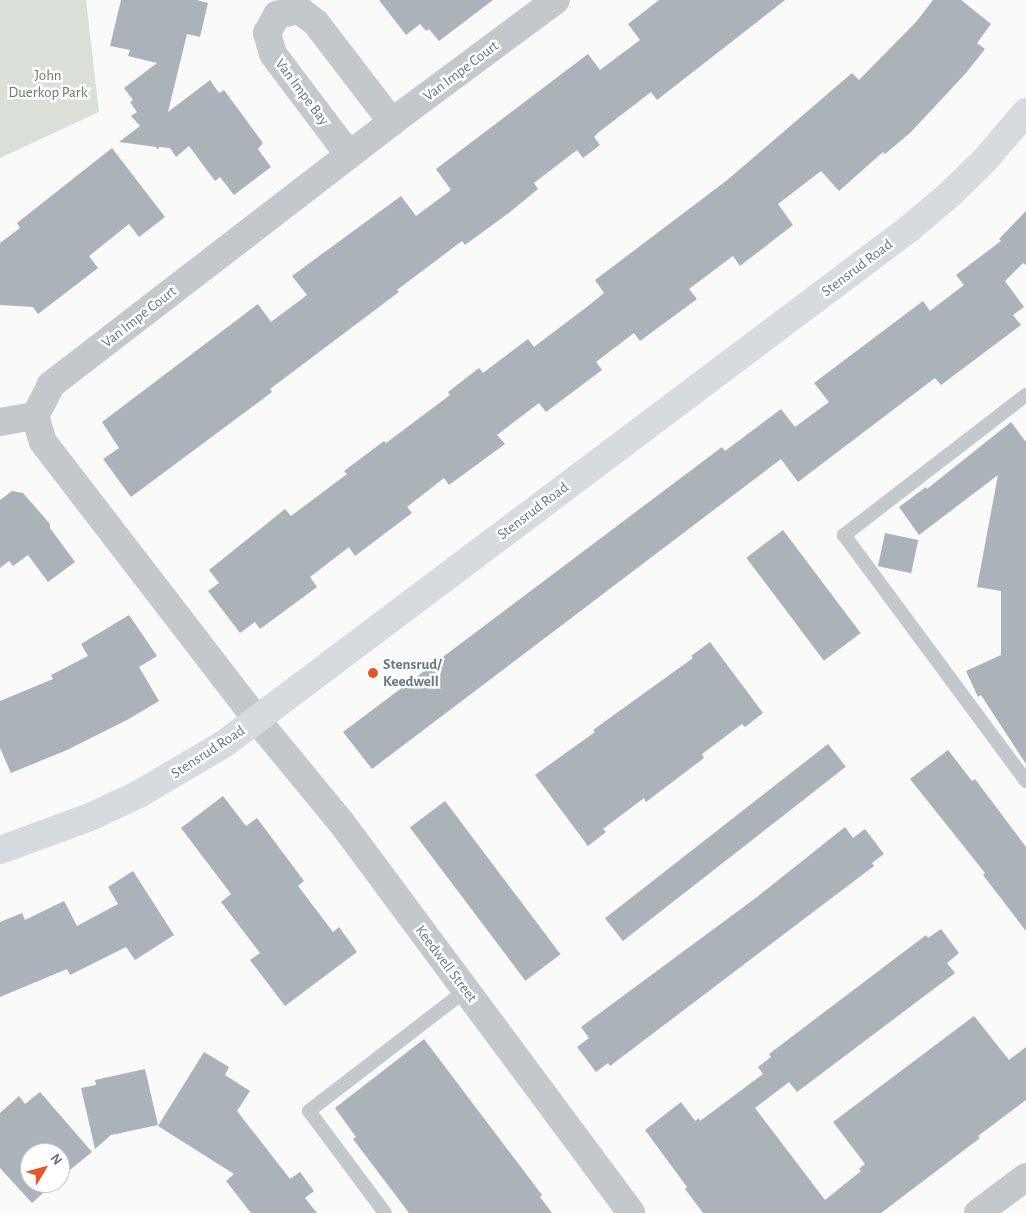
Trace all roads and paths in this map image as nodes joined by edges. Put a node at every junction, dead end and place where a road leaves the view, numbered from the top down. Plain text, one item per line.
1 (556, 0) edge
2 (1026, 112) edge
3 (392, 122) junction
4 (349, 155) junction
5 (1026, 395) edge
6 (35, 416) junction
7 (0, 422) edge
8 (256, 719) junction
9 (1026, 781) edge
10 (0, 850) edge
11 (466, 990) junction
12 (1026, 1177) edge
13 (385, 1213) edge
14 (631, 1213) edge
15 (978, 1213) edge

1 - 3 street, Van Impe Court
2 - 8 street, Stensrud Road
3 - 4 street, Van Impe Court
3 - 4 street, Van Impe Bay
4 - 6 street, Van Impe Court
5 - 9 lane
6 - 7 street
6 - 8 street
8 - 10 street, Stensrud Road
8 - 11 street, Keedwell Street
11 - 13 lane
11 - 14 street, Keedwell Street
12 - 15 street

